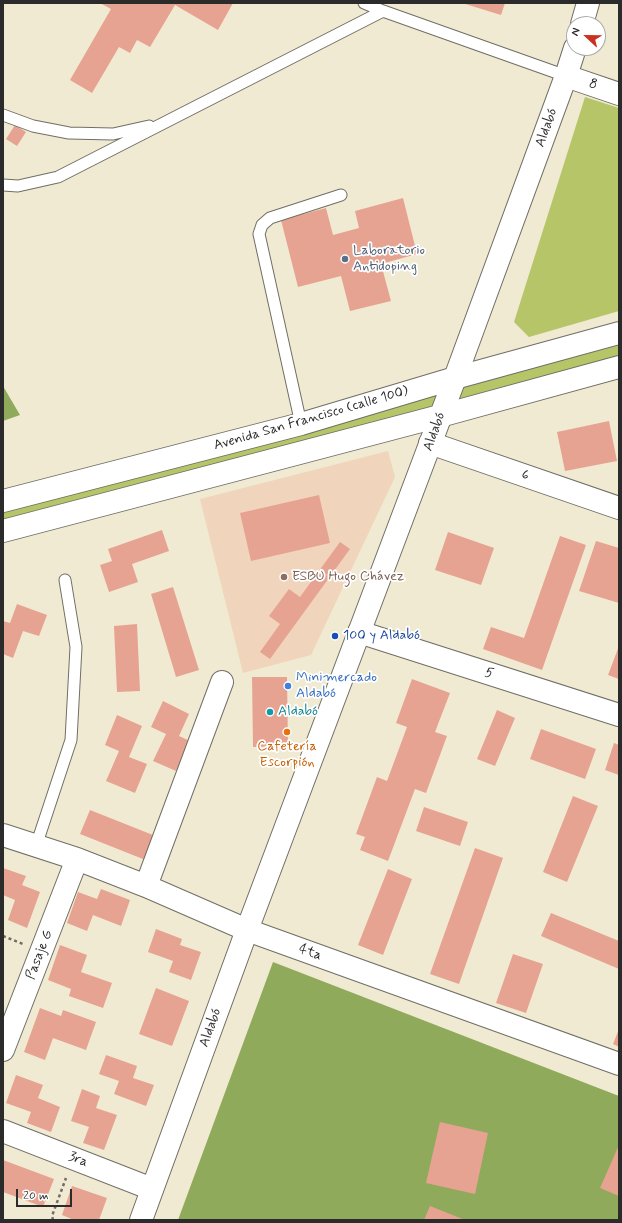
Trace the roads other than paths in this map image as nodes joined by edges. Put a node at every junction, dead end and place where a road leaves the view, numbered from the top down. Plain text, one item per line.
1 (364, 3) edge
2 (588, 3) edge
3 (383, 11) junction
4 (584, 16) edge
5 (572, 56) edge
6 (566, 76) junction
7 (619, 94) edge
8 (3, 115) edge
9 (3, 119) edge
10 (27, 123) junction
11 (164, 123) junction
12 (3, 185) edge
13 (341, 195) dead end
14 (619, 334) edge
15 (619, 367) edge
16 (455, 378) junction
17 (440, 416) junction
18 (301, 424) junction
19 (430, 443) junction
20 (3, 501) edge
21 (619, 508) edge
22 (3, 531) edge
23 (65, 580) dead end
24 (359, 632) junction
25 (222, 682) dead end
26 (619, 715) edge
27 (3, 835) edge
28 (36, 846) junction
29 (77, 859) junction
30 (146, 886) junction
31 (247, 930) junction
32 (3, 1050) edge
33 (619, 1064) edge
34 (3, 1131) edge
35 (152, 1189) junction
36 (143, 1220) edge

1 - 3 lane
2 - 4 main road
3 - 6 lane
3 - 11 lane
5 - 6 main road, Aldabó
6 - 7 main road, 8
6 - 16 main road, Aldabó
8 - 10 lane
9 - 10 lane
10 - 11 lane
11 - 12 lane
13 - 18 lane
14 - 16 main road, Avenida San Francisco (calle 100)
15 - 17 main road, Avenida San Francisco (calle 100)
16 - 17 main road, Aldabó
16 - 18 main road, Avenida San Francisco (calle 100)
17 - 19 main road, Aldabó
17 - 22 main road, Avenida San Francisco (calle 100)
18 - 20 main road, Avenida San Francisco (calle 100)
19 - 21 main road, 6
19 - 24 main road, Aldabó
23 - 28 lane
24 - 26 main road, 5
24 - 31 main road, Aldabó
25 - 30 main road
27 - 28 main road, 4ta
28 - 29 main road, 4ta
29 - 30 main road, 4ta
29 - 32 main road, Pasaje G
30 - 31 main road, 4ta
31 - 33 main road, 4ta
31 - 35 main road, Aldabó
34 - 35 main road, 3ra
35 - 36 main road, Aldabó

